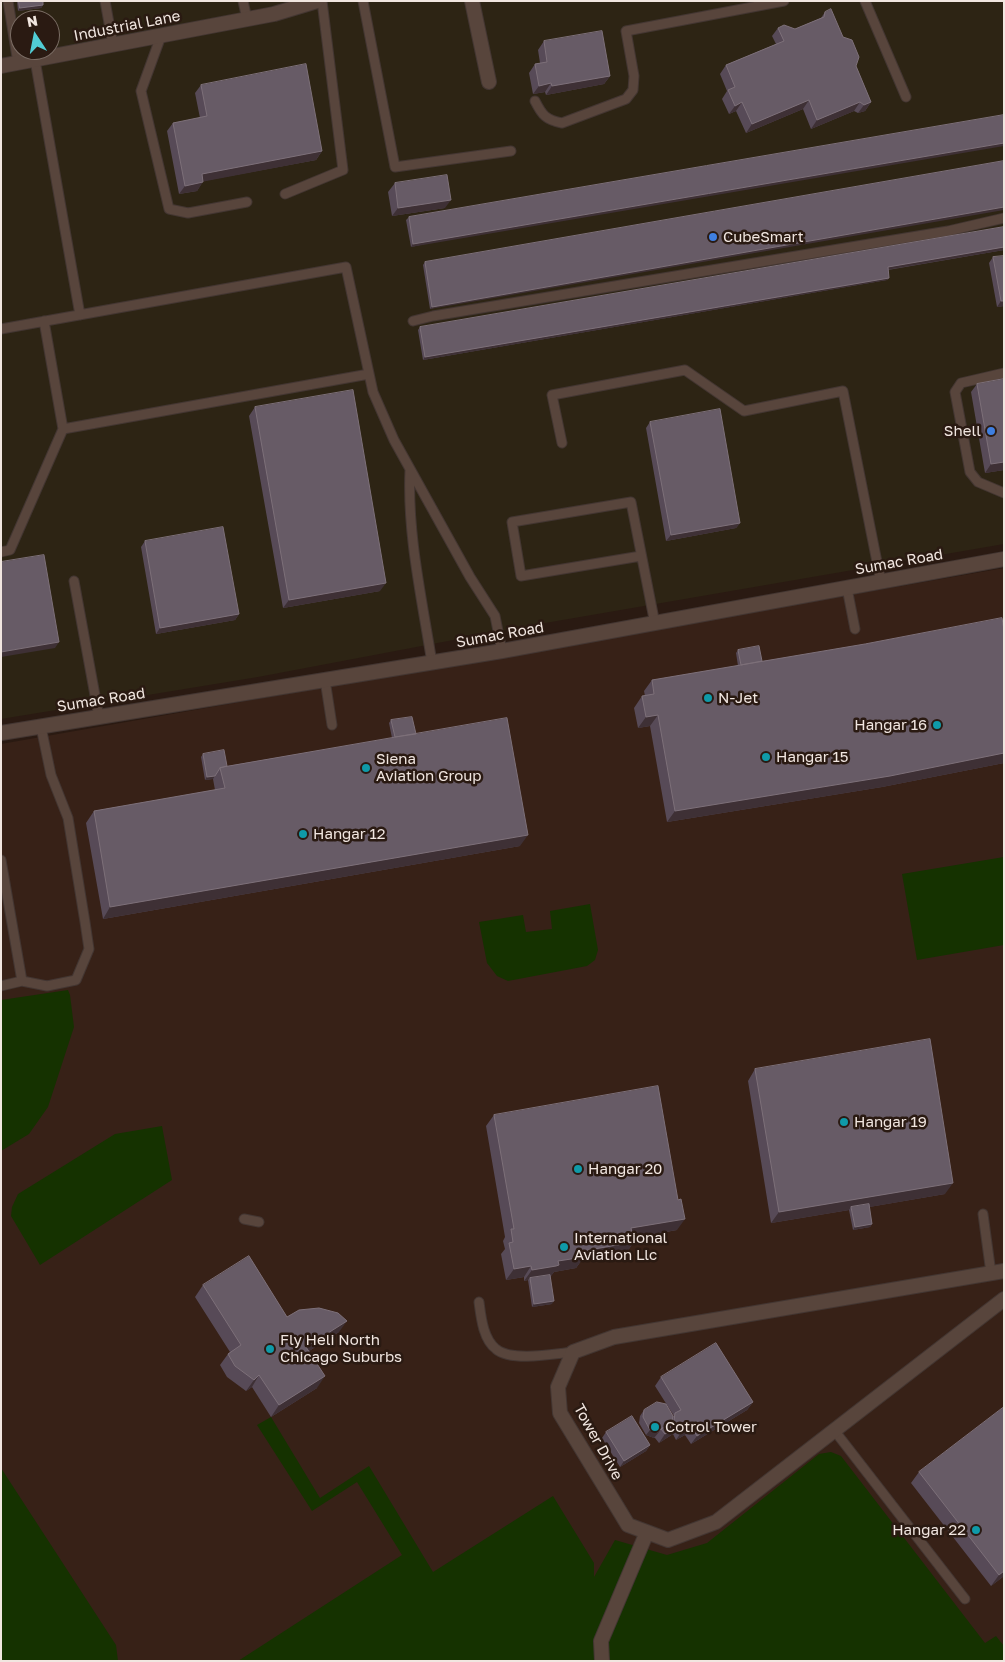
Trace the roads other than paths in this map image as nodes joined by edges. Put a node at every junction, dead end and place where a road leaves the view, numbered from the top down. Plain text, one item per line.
1 (8, 1) edge
2 (104, 1) edge
3 (243, 1) edge
4 (363, 1) edge
5 (472, 1) edge
6 (784, 1) edge
7 (864, 1) edge
8 (315, 2) edge
9 (247, 20) junction
10 (161, 36) junction
11 (112, 45) junction
12 (60, 55) edge
13 (35, 60) joint
14 (18, 63) junction
15 (1, 66) edge
16 (489, 82) dead end
17 (906, 97) dead end
18 (535, 101) dead end
19 (511, 151) dead end
20 (285, 194) dead end
21 (247, 202) dead end
22 (1004, 218) edge
23 (80, 315) junction
24 (44, 321) junction
25 (413, 321) dead end
26 (1, 329) edge
27 (1004, 373) edge
28 (369, 374) junction
29 (63, 429) junction
30 (562, 443) dead end
31 (410, 468) junction
32 (1004, 493) edge
33 (1, 552) edge
34 (641, 556) junction
35 (1004, 560) edge
36 (74, 581) dead end
37 (881, 582) junction
38 (847, 588) junction
39 (655, 624) junction
40 (855, 629) dead end
41 (502, 651) junction
42 (432, 663) junction
43 (325, 680) junction
44 (99, 717) junction
45 (332, 725) dead end
46 (41, 727) junction
47 (1, 733) edge
48 (1, 860) edge
49 (22, 981) junction
50 (1, 986) edge
51 (983, 1214) dead end
52 (244, 1219) dead end
53 (258, 1222) dead end
54 (997, 1272) edge
55 (1004, 1299) edge
56 (479, 1302) dead end
57 (574, 1352) junction
58 (834, 1430) junction
59 (647, 1532) junction
60 (965, 1599) dead end
61 (602, 1661) edge

1 - 14 lane
2 - 11 lane
3 - 9 lane
4 - 19 lane
5 - 16 street
6 - 18 lane
7 - 17 lane
8 - 9 street, Industrial Lane
8 - 20 lane
9 - 10 street, Industrial Lane
10 - 11 street, Industrial Lane
10 - 21 lane
11 - 12 street, Industrial Lane
13 - 14 street, Industrial Lane
13 - 23 lane
14 - 15 street, Industrial Lane
22 - 25 lane
23 - 24 lane
23 - 28 lane
24 - 26 lane
24 - 29 lane
27 - 32 lane
28 - 29 lane
28 - 31 lane
29 - 33 lane
30 - 37 lane
31 - 41 lane
31 - 42 lane
34 - 34 lane
34 - 39 lane
35 - 37 street, Sumac Road
36 - 44 lane
37 - 38 street, Sumac Road
38 - 39 street, Sumac Road
38 - 40 lane
39 - 41 street, Sumac Road
41 - 42 street, Sumac Road
42 - 43 street, Sumac Road
43 - 44 street, Sumac Road
43 - 45 lane
44 - 46 street, Sumac Road
46 - 47 street, Sumac Road
46 - 49 lane
48 - 49 lane
49 - 50 lane
51 - 54 lane
52 - 53 lane
54 - 57 street
55 - 58 street, Tower Drive
56 - 57 lane
57 - 59 street, Tower Drive
58 - 59 street, Tower Drive
58 - 60 lane
59 - 61 street

